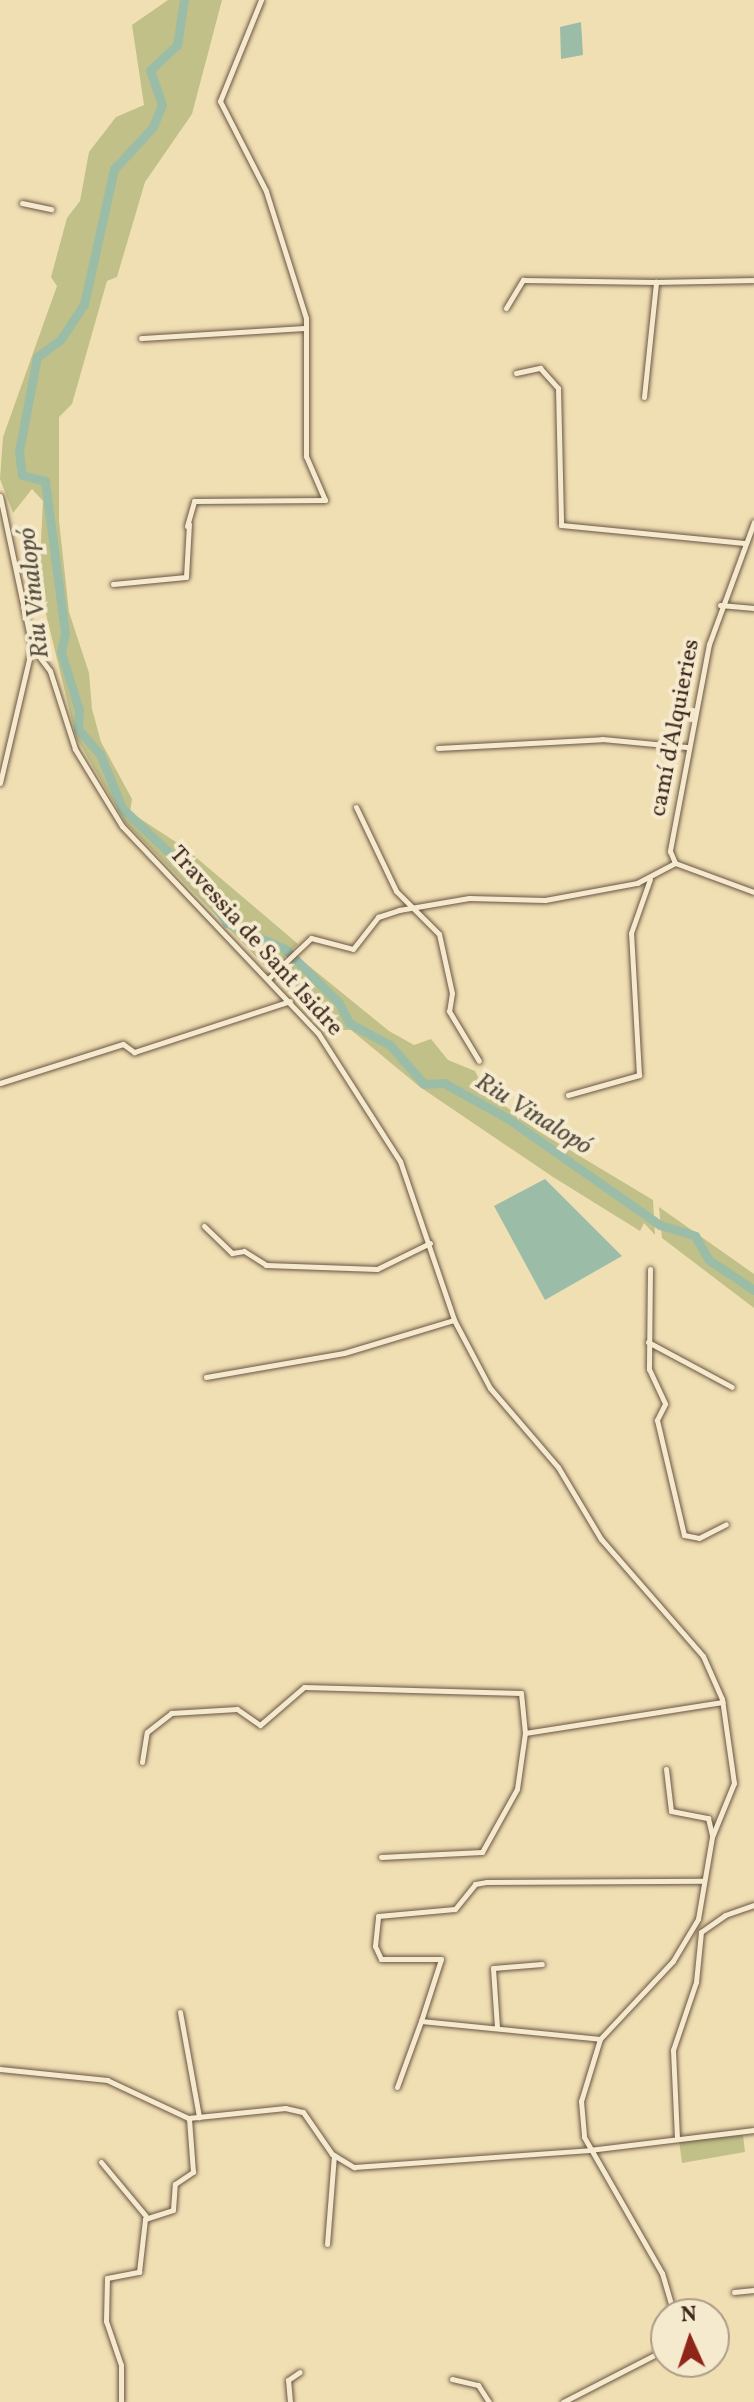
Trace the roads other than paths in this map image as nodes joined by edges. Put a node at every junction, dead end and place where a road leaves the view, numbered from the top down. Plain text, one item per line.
1 (261, 0) edge
2 (22, 203) dead end
3 (51, 209) dead end
4 (754, 280) edge
5 (656, 282) junction
6 (506, 308) dead end
7 (306, 328) junction
8 (141, 338) dead end
9 (516, 373) dead end
10 (644, 397) dead end
11 (0, 496) edge
12 (754, 522) edge
13 (744, 543) junction
14 (113, 584) dead end
15 (720, 605) junction
16 (754, 608) edge
17 (32, 647) junction
18 (0, 742) edge
19 (7, 745) junction
20 (687, 747) junction
21 (438, 748) dead end
22 (0, 783) edge
23 (356, 807) dead end
24 (675, 863) junction
25 (650, 878) junction
26 (754, 892) edge
27 (414, 908) junction
28 (269, 978) junction
29 (290, 1001) junction
30 (479, 1061) dead end
31 (0, 1083) edge
32 (568, 1095) dead end
33 (204, 1226) dead end
34 (430, 1243) junction
35 (650, 1269) dead end
36 (454, 1320) junction
37 (648, 1342) junction
38 (206, 1377) dead end
39 (732, 1387) dead end
40 (726, 1524) dead end
41 (723, 1702) junction
42 (525, 1733) junction
43 (142, 1762) dead end
44 (666, 1769) dead end
45 (712, 1837) junction
46 (381, 1857) dead end
47 (704, 1881) junction
48 (754, 1905) edge
49 (725, 1915) junction
50 (697, 1922) junction
51 (542, 1964) dead end
52 (180, 2012) dead end
53 (421, 2021) junction
54 (497, 2027) junction
55 (600, 2039) junction
56 (0, 2069) edge
57 (397, 2087) dead end
58 (199, 2117) junction
59 (188, 2118) junction
60 (754, 2130) edge
61 (677, 2138) junction
62 (589, 2150) junction
63 (334, 2155) junction
64 (101, 2162) dead end
65 (344, 2162) junction
66 (331, 2164) junction
67 (146, 2216) junction
68 (327, 2244) dead end
69 (754, 2290) edge
70 (734, 2292) dead end
71 (669, 2298) edge
72 (650, 2357) edge
73 (300, 2372) dead end
74 (452, 2379) dead end
75 (121, 2402) edge
76 (290, 2402) edge
77 (489, 2402) edge
78 (563, 2402) edge

1 - 7 street
2 - 3 street
4 - 5 street
5 - 6 street
5 - 10 street
7 - 8 street
7 - 14 street
9 - 13 street
11 - 17 street, Travessia de Sant Isidre
12 - 13 street, camí d'Alquieries
13 - 15 street, camí d'Alquieries
15 - 16 street
15 - 20 street, camí d'Alquieries
17 - 19 street
17 - 28 street, Travessia de Sant Isidre
18 - 19 street
19 - 22 street
20 - 21 street
20 - 24 street, camí d'Alquieries
23 - 27 street
24 - 25 street
24 - 26 street
25 - 27 street
25 - 32 street
27 - 28 street
27 - 30 street
28 - 29 street, Travessia de Sant Isidre
29 - 31 street
29 - 34 street, Travessia de Sant Isidre
33 - 34 street
34 - 36 street, Travessia de Sant Isidre
35 - 37 street
36 - 38 street
36 - 41 street, Travessia de Sant Isidre
37 - 39 street
37 - 40 street
41 - 42 street
41 - 45 street, Travessia de Sant Isidre
42 - 43 street
42 - 46 street
44 - 45 street
45 - 47 street, Travessia de Sant Isidre
47 - 50 street, Travessia de Sant Isidre
47 - 53 street
48 - 49 street
49 - 50 street
49 - 61 street
50 - 55 street, Travessia de Sant Isidre
51 - 54 street
52 - 58 street
53 - 54 street
53 - 57 street
54 - 55 street
55 - 62 street, Travessia de Sant Isidre
56 - 59 street
58 - 59 street
58 - 63 street
59 - 67 street
60 - 61 street
61 - 62 street
62 - 65 street
62 - 71 street
63 - 65 street
63 - 66 street
64 - 67 street
65 - 66 street
66 - 68 street
67 - 75 street
69 - 70 street
72 - 78 street
73 - 76 street
74 - 77 street

